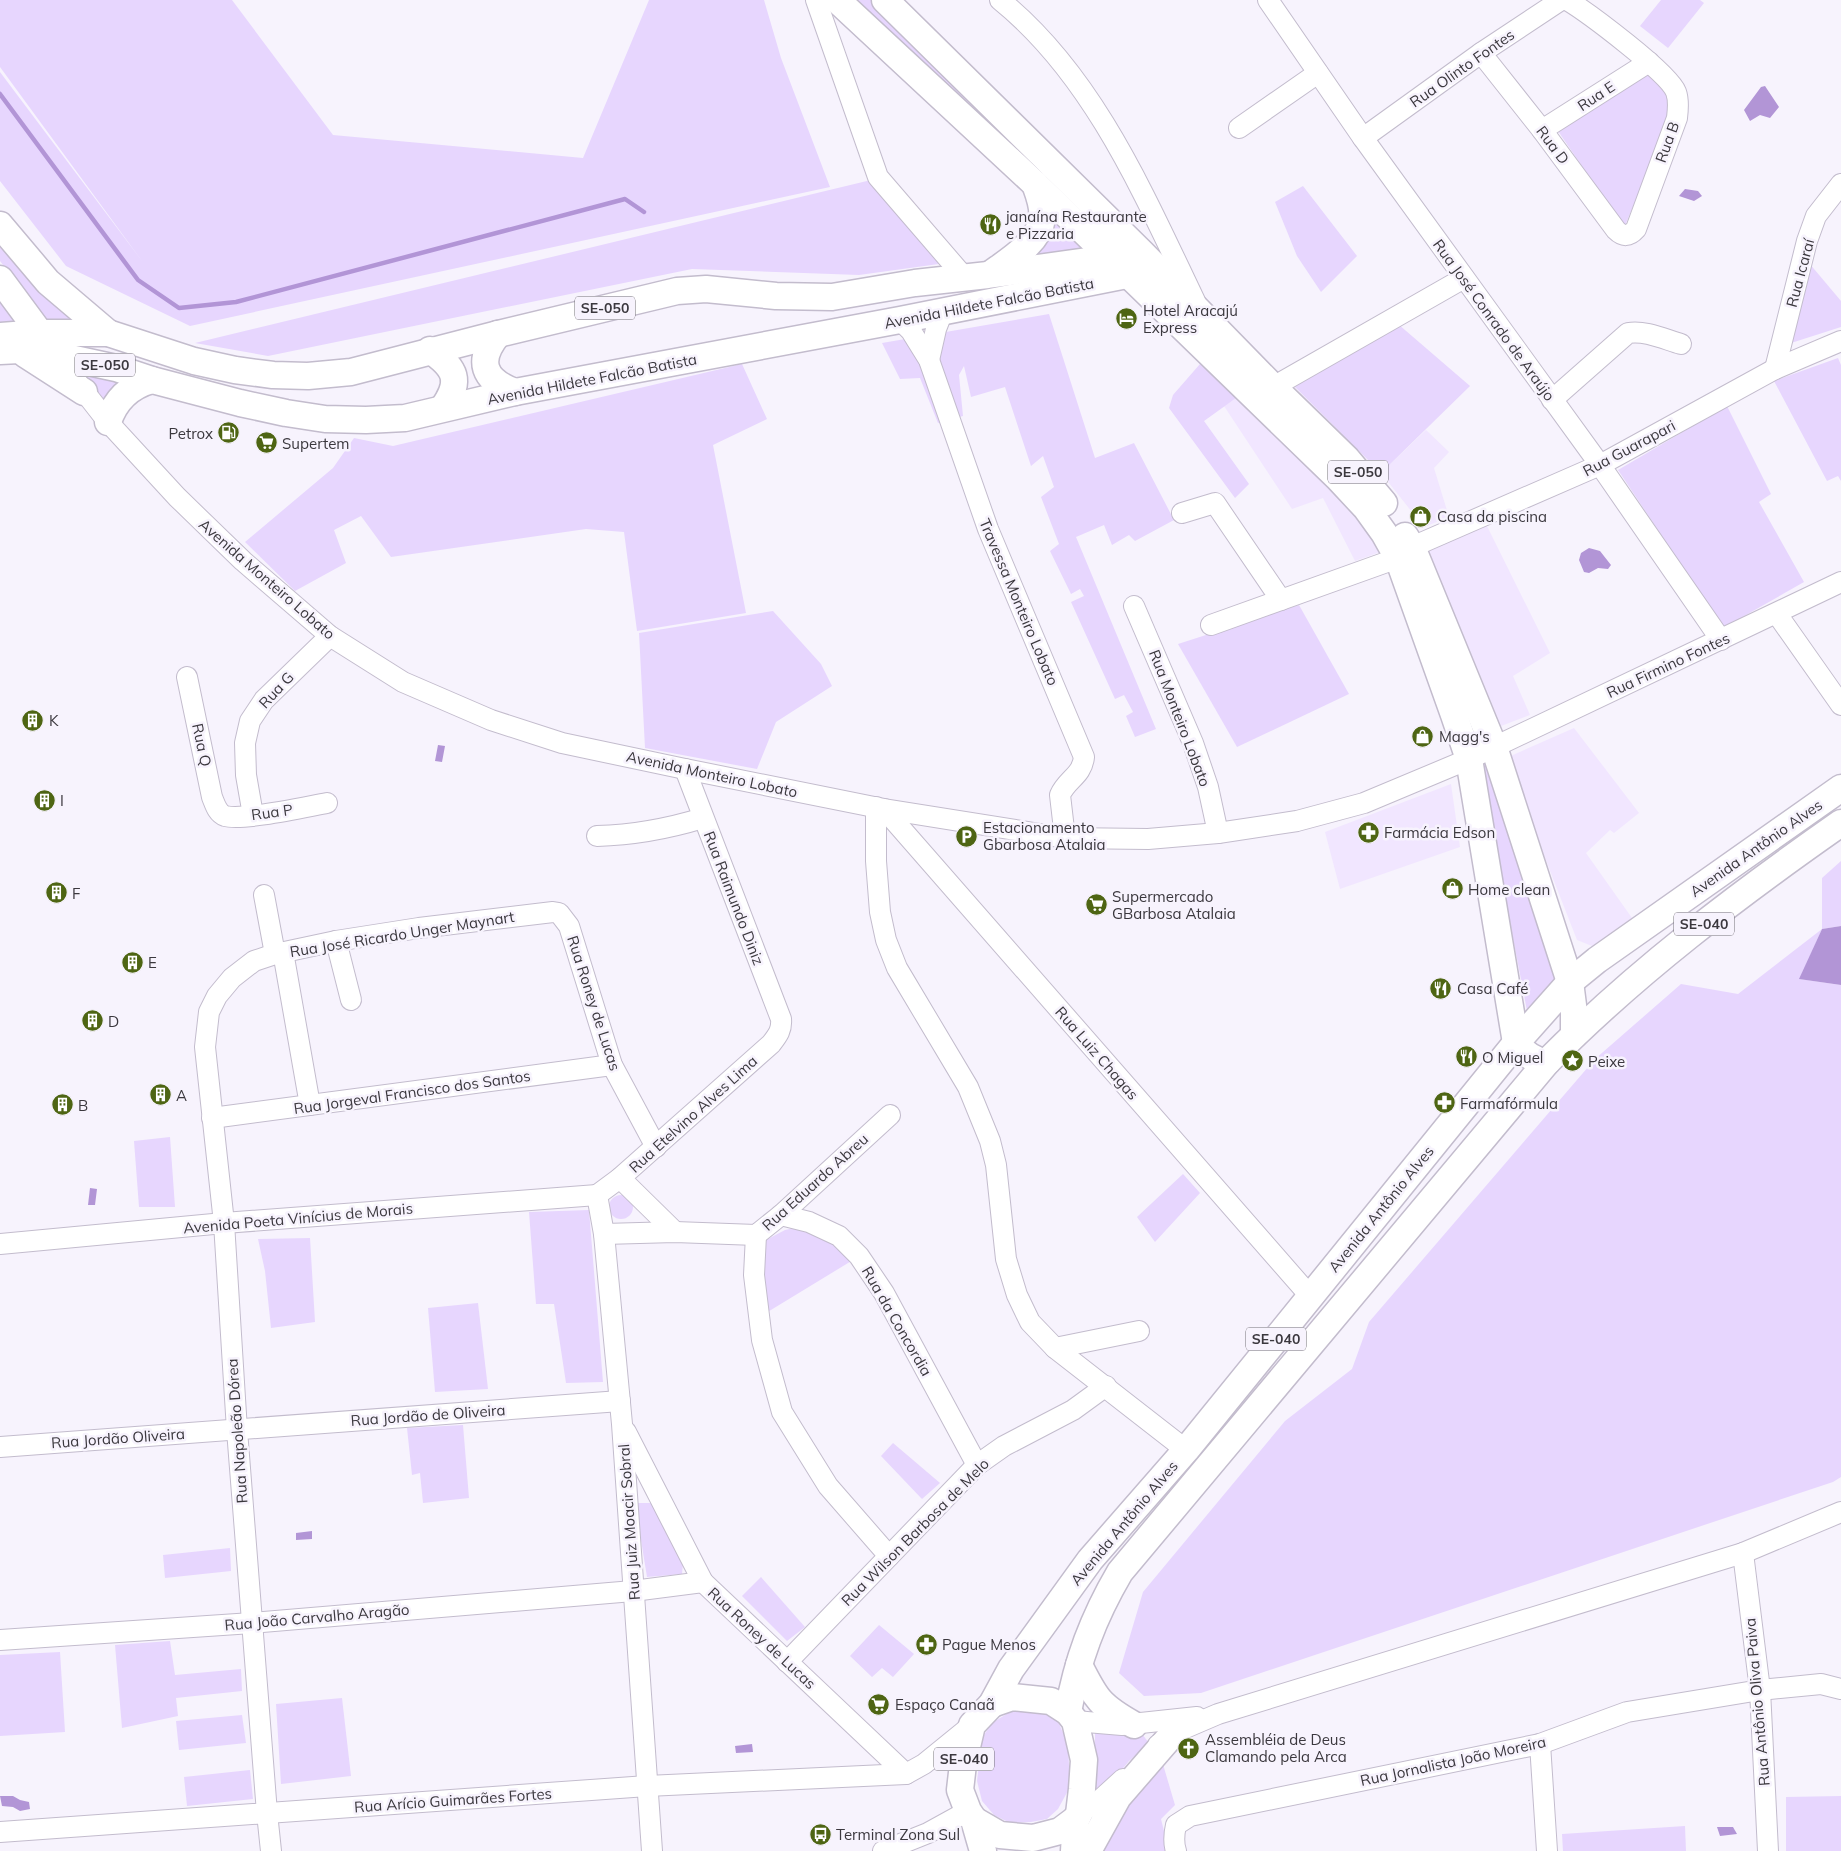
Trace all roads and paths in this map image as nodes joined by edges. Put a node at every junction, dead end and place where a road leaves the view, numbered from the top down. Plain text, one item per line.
1 (816, 0) edge
2 (837, 0) edge
3 (885, 0) edge
4 (1000, 0) edge
5 (1268, 0) edge
6 (1561, 0) edge
7 (1568, 0) edge
8 (1481, 53) junction
9 (1649, 62) junction
10 (1318, 73) junction
11 (1239, 128) dead end
12 (1542, 130) junction
13 (1363, 138) junction
14 (1035, 184) junction
15 (1841, 184) edge
16 (0, 225) edge
17 (1625, 236) joint
18 (1111, 257) junction
19 (1149, 260) junction
20 (977, 276) junction
21 (1129, 276) junction
22 (1464, 278) junction
23 (0, 279) edge
24 (943, 311) junction
25 (1202, 314) junction
26 (900, 320) junction
27 (40, 333) junction
28 (108, 333) junction
29 (498, 334) junction
30 (1841, 341) edge
31 (1680, 344) dead end
32 (7, 346) edge
33 (430, 350) junction
34 (56, 355) junction
35 (929, 360) junction
36 (1775, 369) junction
37 (152, 380) junction
38 (1273, 387) junction
39 (84, 392) junction
40 (515, 392) junction
41 (1552, 400) junction
42 (443, 408) junction
43 (108, 422) junction
44 (1600, 465) junction
45 (1182, 513) dead end
46 (1405, 553) junction
47 (1841, 582) edge
48 (1281, 600) junction
49 (1134, 606) dead end
50 (1777, 614) junction
51 (1211, 626) dead end
52 (330, 636) junction
53 (1721, 640) junction
54 (187, 677) dead end
55 (1841, 705) edge
56 (1494, 747) junction
57 (1469, 759) junction
58 (685, 769) junction
59 (1841, 788) edge
60 (326, 803) dead end
61 (880, 808) junction
62 (219, 812) joint
63 (253, 815) junction
64 (703, 818) junction
65 (1841, 823) edge
66 (1218, 833) junction
67 (597, 836) dead end
68 (1065, 838) junction
69 (264, 895) dead end
70 (559, 913) joint
71 (336, 941) junction
72 (279, 953) junction
73 (1570, 982) junction
74 (351, 1000) dead end
75 (209, 1012) joint
76 (782, 1027) joint
77 (1574, 1035) junction
78 (1516, 1043) junction
79 (1547, 1062) junction
80 (612, 1065) junction
81 (310, 1105) junction
82 (890, 1116) dead end
83 (212, 1118) junction
84 (656, 1147) junction
85 (620, 1178) junction
86 (597, 1195) junction
87 (641, 1200) junction
88 (781, 1216) junction
89 (224, 1224) junction
90 (675, 1232) junction
91 (604, 1234) junction
92 (628, 1234) junction
93 (756, 1234) junction
94 (0, 1244) edge
95 (1310, 1296) junction
96 (1138, 1330) dead end
97 (1055, 1348) junction
98 (1106, 1386) junction
99 (620, 1401) junction
100 (622, 1424) junction
101 (237, 1430) junction
102 (0, 1447) edge
103 (1186, 1450) junction
104 (977, 1465) junction
105 (627, 1502) junction
106 (663, 1505) junction
107 (1841, 1512) edge
108 (1743, 1553) junction
109 (889, 1556) junction
110 (703, 1582) junction
111 (633, 1592) junction
112 (252, 1623) junction
113 (0, 1640) edge
114 (787, 1662) junction
115 (1079, 1665) junction
116 (1841, 1689) edge
117 (1760, 1690) junction
118 (992, 1704) junction
119 (1218, 1714) junction
120 (1072, 1717) junction
121 (972, 1725) junction
122 (1134, 1725) junction
123 (1170, 1737) junction
124 (1540, 1744) junction
125 (906, 1774) junction
126 (647, 1786) junction
127 (267, 1813) junction
128 (971, 1815) junction
129 (1078, 1817) junction
130 (0, 1832) edge
131 (271, 1851) edge
132 (652, 1851) edge
133 (883, 1851) edge
134 (983, 1851) edge
135 (1074, 1851) edge
136 (1088, 1851) edge
137 (1176, 1851) edge
138 (1547, 1851) edge
139 (1768, 1851) edge

1 - 20 street
2 - 14 main road
3 - 19 main road, SE-050
4 - 25 street
5 - 10 street, Rua José Conrado de Araújo
6 - 8 street, Rua Olinto Fontes
7 - 9 street, Rua B
8 - 12 street, Rua D
8 - 13 street, Rua Olinto Fontes
9 - 12 street, Rua E
9 - 17 street, Rua B
10 - 11 street
10 - 13 street, Rua José Conrado de Araújo
12 - 17 street, Rua D
13 - 22 street, Rua José Conrado de Araújo
14 - 18 main road
14 - 20 main road
15 - 36 street, Rua Icaraí
16 - 28 main road
18 - 19 main road, Avenida Hildete Falcão Batista
18 - 20 main road, Avenida Hildete Falcão Batista / SE-050
18 - 21 main road
19 - 21 main road, Avenida Hildete Falcão Batista
19 - 25 main road, SE-050
20 - 29 main road, Avenida Hildete Falcão Batista / SE-050
21 - 24 main road, Avenida Hildete Falcão Batista / SE-050
21 - 46 main road
22 - 38 street
22 - 41 street, Rua José Conrado de Araújo
23 - 27 main road
24 - 26 main road, Avenida Hildete Falcão Batista / SE-050
24 - 35 street
25 - 38 main road, SE-050
26 - 35 street, Travessa Monteiro Lobato
26 - 40 main road, Avenida Hildete Falcão Batista / SE-050
27 - 28 main road, SE-050
27 - 32 main road
27 - 34 main road
28 - 33 main road, Avenida Hildete Falcão Batista / SE-050
29 - 33 main road, Avenida Hildete Falcão Batista / SE-050
29 - 40 main road
30 - 36 street, Rua Guarapari
31 - 41 street
32 - 34 main road, Avenida Hildete Falcão Batista
32 - 39 main road
33 - 42 main road
34 - 37 main road, Avenida Hildete Falcão Batista / SE-050
34 - 39 street, Avenida Monteiro Lobato
35 - 68 street, Travessa Monteiro Lobato
36 - 44 street, Rua Guarapari
37 - 42 main road, Avenida Hildete Falcão Batista / SE-050
37 - 43 main road
38 - 46 main road, SE-050
39 - 43 street, Avenida Monteiro Lobato
40 - 42 main road, Avenida Hildete Falcão Batista / SE-050
41 - 44 street, Rua José Conrado de Araújo
43 - 52 street, Avenida Monteiro Lobato
44 - 46 street, Rua Guarapari
44 - 53 street, Rua José Conrado de Araújo
45 - 48 street
46 - 48 street, Rua Guarapari
46 - 56 main road, SE-050
46 - 57 main road
47 - 50 street, Rua Firmino Fontes
48 - 51 street, Rua Guarapari
49 - 66 street, Rua Monteiro Lobato
50 - 53 street, Rua Firmino Fontes
50 - 55 street
52 - 58 street, Avenida Monteiro Lobato
52 - 63 street, Rua G
53 - 56 street, Rua Firmino Fontes
54 - 62 street, Rua Q
56 - 57 street, Avenida Monteiro Lobato
56 - 73 main road
57 - 66 street, Avenida Monteiro Lobato
57 - 78 main road
58 - 61 street, Avenida Monteiro Lobato
58 - 64 street, Rua Raimundo Diniz
59 - 73 main road, Avenida Antônio Alves / SE-040
60 - 63 street, Rua P
61 - 68 street, Avenida Monteiro Lobato
61 - 95 street, Rua Luiz Chagas
61 - 97 street
62 - 63 street, Rua P
64 - 67 street
64 - 76 street, Rua Raimundo Diniz
65 - 77 main road, Avenida Antônio Alves / SE-040
66 - 68 street, Avenida Monteiro Lobato
69 - 72 street
70 - 71 street, Rua José Ricardo Unger Maynart
70 - 80 street, Rua Roney de Lucas
71 - 72 street, Rua José Ricardo Unger Maynart
71 - 74 street
72 - 75 street, Rua José Ricardo Unger Maynart
72 - 81 street
73 - 77 main road
73 - 78 main road, Avenida Antônio Alves / SE-040
75 - 83 street, Rua Napoleão Dórea
76 - 84 street, Rua Etelvino Alves Lima
77 - 79 main road, Avenida Antônio Alves / SE-040
78 - 79 main road
78 - 95 main road, Avenida Antônio Alves / SE-040
79 - 115 main road, Avenida Antônio Alves / SE-040
80 - 81 street, Rua Jorgeval Francisco dos Santos
80 - 84 street, Rua Roney de Lucas
81 - 83 street, Rua Jorgeval Francisco dos Santos
82 - 88 street, Rua Eduardo Abreu
83 - 89 street, Rua Napoleão Dórea
84 - 85 street, Rua Etelvino Alves Lima
85 - 86 street, Rua Etelvino Alves Lima
85 - 87 street
86 - 89 street, Avenida Poeta Vinícius de Morais
86 - 91 street, Rua Juiz Moacir Sobral
87 - 90 street
87 - 92 street
88 - 93 street, Rua Eduardo Abreu
88 - 104 street, Rua da Concordia
89 - 94 street, Avenida Poeta Vinícius de Morais
89 - 101 street, Rua Napoleão Dórea
90 - 92 street, Rua Eduardo Abreu
90 - 93 street, Rua Eduardo Abreu
91 - 92 street, Rua Eduardo Abreu
91 - 99 street, Rua Juiz Moacir Sobral
93 - 109 street
95 - 103 main road, Avenida Antônio Alves / SE-040
96 - 97 street
97 - 98 street
98 - 103 street
98 - 104 street, Rua Wilson Barbosa de Melo
99 - 100 street, Rua Juiz Moacir Sobral
99 - 101 street, Rua Jordão de Oliveira
100 - 105 street, Rua Juiz Moacir Sobral
100 - 106 street, Rua Roney de Lucas
101 - 102 street, Rua Jordão Oliveira
101 - 112 street, Rua Napoleão Dórea
103 - 118 main road, Avenida Antônio Alves / SE-040
104 - 109 street, Rua Wilson Barbosa de Melo
105 - 106 street
105 - 111 street, Rua Juiz Moacir Sobral
106 - 110 street, Rua Roney de Lucas
107 - 108 street
108 - 117 street, Rua Antônio Oliva Paiva
108 - 119 street
109 - 114 street, Rua Wilson Barbosa de Melo
110 - 111 street, Rua João Carvalho Aragão
110 - 114 street, Rua Roney de Lucas
111 - 112 street, Rua João Carvalho Aragão
111 - 126 street, Rua Juiz Moacir Sobral
112 - 113 street, Rua João Carvalho Aragão
112 - 127 street, Rua Napoleão Dórea
114 - 125 street, Rua Roney de Lucas
115 - 120 main road, Avenida Antônio Alves / SE-040
115 - 122 main road
116 - 117 street, Rua Jornalista João Moreira
117 - 124 street, Rua Jornalista João Moreira
117 - 139 street, Rua Antônio Oliva Paiva
118 - 120 main road
118 - 121 main road, SE-040
119 - 122 street
119 - 123 street
120 - 122 street
120 - 129 main road, SE-040
121 - 125 street
121 - 128 main road, SE-040
123 - 129 street
123 - 136 main road
124 - 137 street, Rua Jornalista João Moreira
124 - 138 street
125 - 126 street, Rua Arício Guimarães Fortes
126 - 127 street, Rua Arício Guimarães Fortes
126 - 132 street, Rua Juiz Moacir Sobral
127 - 130 street, Rua Arício Guimarães Fortes
127 - 131 street, Rua Napoleão Dórea
128 - 129 main road
128 - 133 street
128 - 134 main road, SE-040
129 - 135 main road, SE-040

